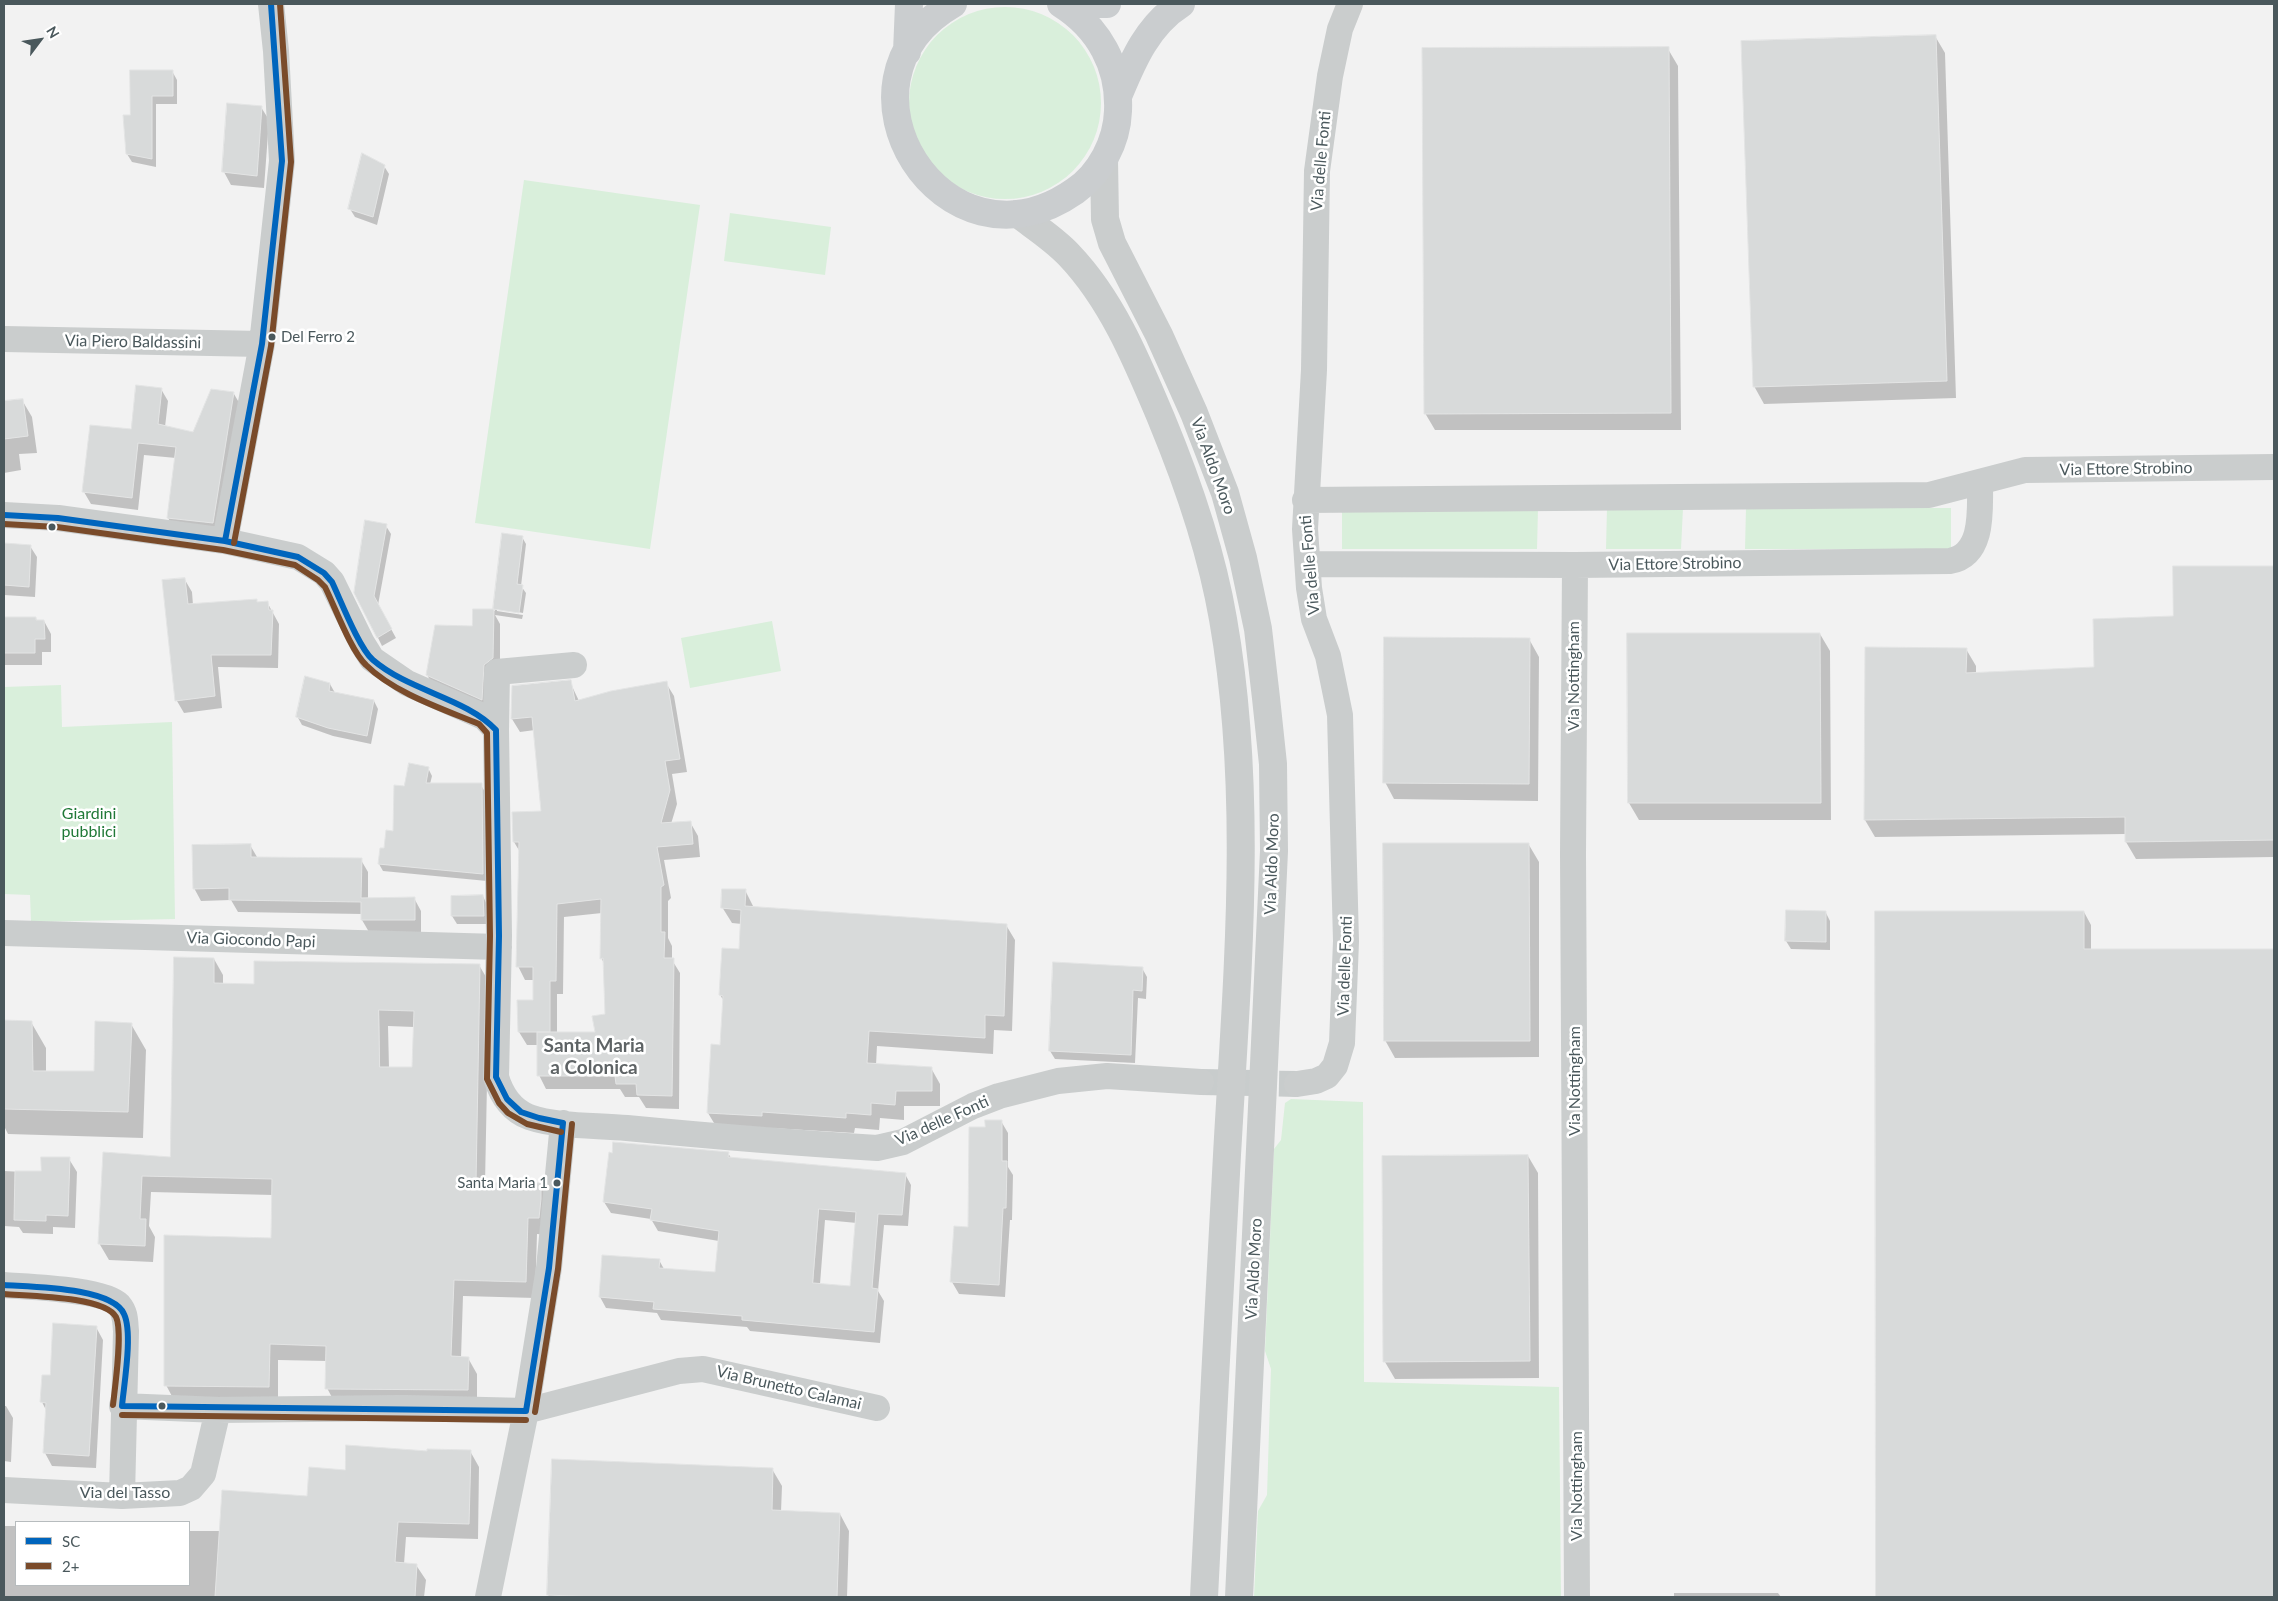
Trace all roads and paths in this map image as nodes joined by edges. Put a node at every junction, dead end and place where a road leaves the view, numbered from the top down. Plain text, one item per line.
1 (271, 4) edge
2 (909, 4) edge
3 (953, 4) edge
4 (1061, 4) edge
5 (1107, 4) edge
6 (1181, 4) edge
7 (1350, 4) edge
8 (907, 52) junction
9 (1119, 94) junction
10 (1104, 160) junction
11 (1018, 214) junction
12 (4, 339) edge
13 (262, 344) junction
14 (2274, 467) edge
15 (1980, 483) junction
16 (1305, 500) junction
17 (4, 515) edge
18 (225, 541) junction
19 (1308, 564) junction
20 (1575, 565) junction
21 (574, 665) dead end
22 (496, 730) junction
23 (4, 933) edge
24 (499, 947) junction
25 (1201, 1082) tunnel mouth
26 (1297, 1084) tunnel mouth
27 (563, 1123) junction
28 (4, 1285) edge
29 (122, 1406) junction
30 (877, 1408) dead end
31 (218, 1410) junction
32 (526, 1411) junction
33 (4, 1490) edge
34 (122, 1496) junction
35 (488, 1597) edge
36 (1204, 1597) edge
37 (1239, 1597) edge
38 (1577, 1597) edge

1 - 13 street
2 - 8 main road
3 - 8 main road
4 - 5 main road
4 - 9 main road
6 - 9 main road
7 - 16 street, Via delle Fonti
8 - 11 main road
9 - 10 main road
10 - 11 main road
10 - 37 street, Via Aldo Moro
11 - 36 street, Via Aldo Moro
12 - 13 street, Via Piero Baldassini
13 - 18 street
14 - 15 street, Via Ettore Strobino
15 - 16 street, Via Ettore Strobino
15 - 20 street, Via Ettore Strobino
16 - 19 street, Via delle Fonti
17 - 18 street
18 - 22 street
19 - 20 street, Via Ettore Strobino
19 - 26 street, Via delle Fonti
20 - 38 street, Via Nottingham
21 - 22 street, Via delle Fonti
22 - 24 street, Via delle Fonti
23 - 24 street, Via Giocondo Papi
24 - 27 street, Via delle Fonti
25 - 27 street, Via delle Fonti
27 - 32 street
28 - 29 street
29 - 31 street
29 - 34 street
30 - 32 street, Via Brunetto Calamai
31 - 32 street
31 - 34 street, Via del Tasso
32 - 35 street
33 - 34 street, Via del Tasso

